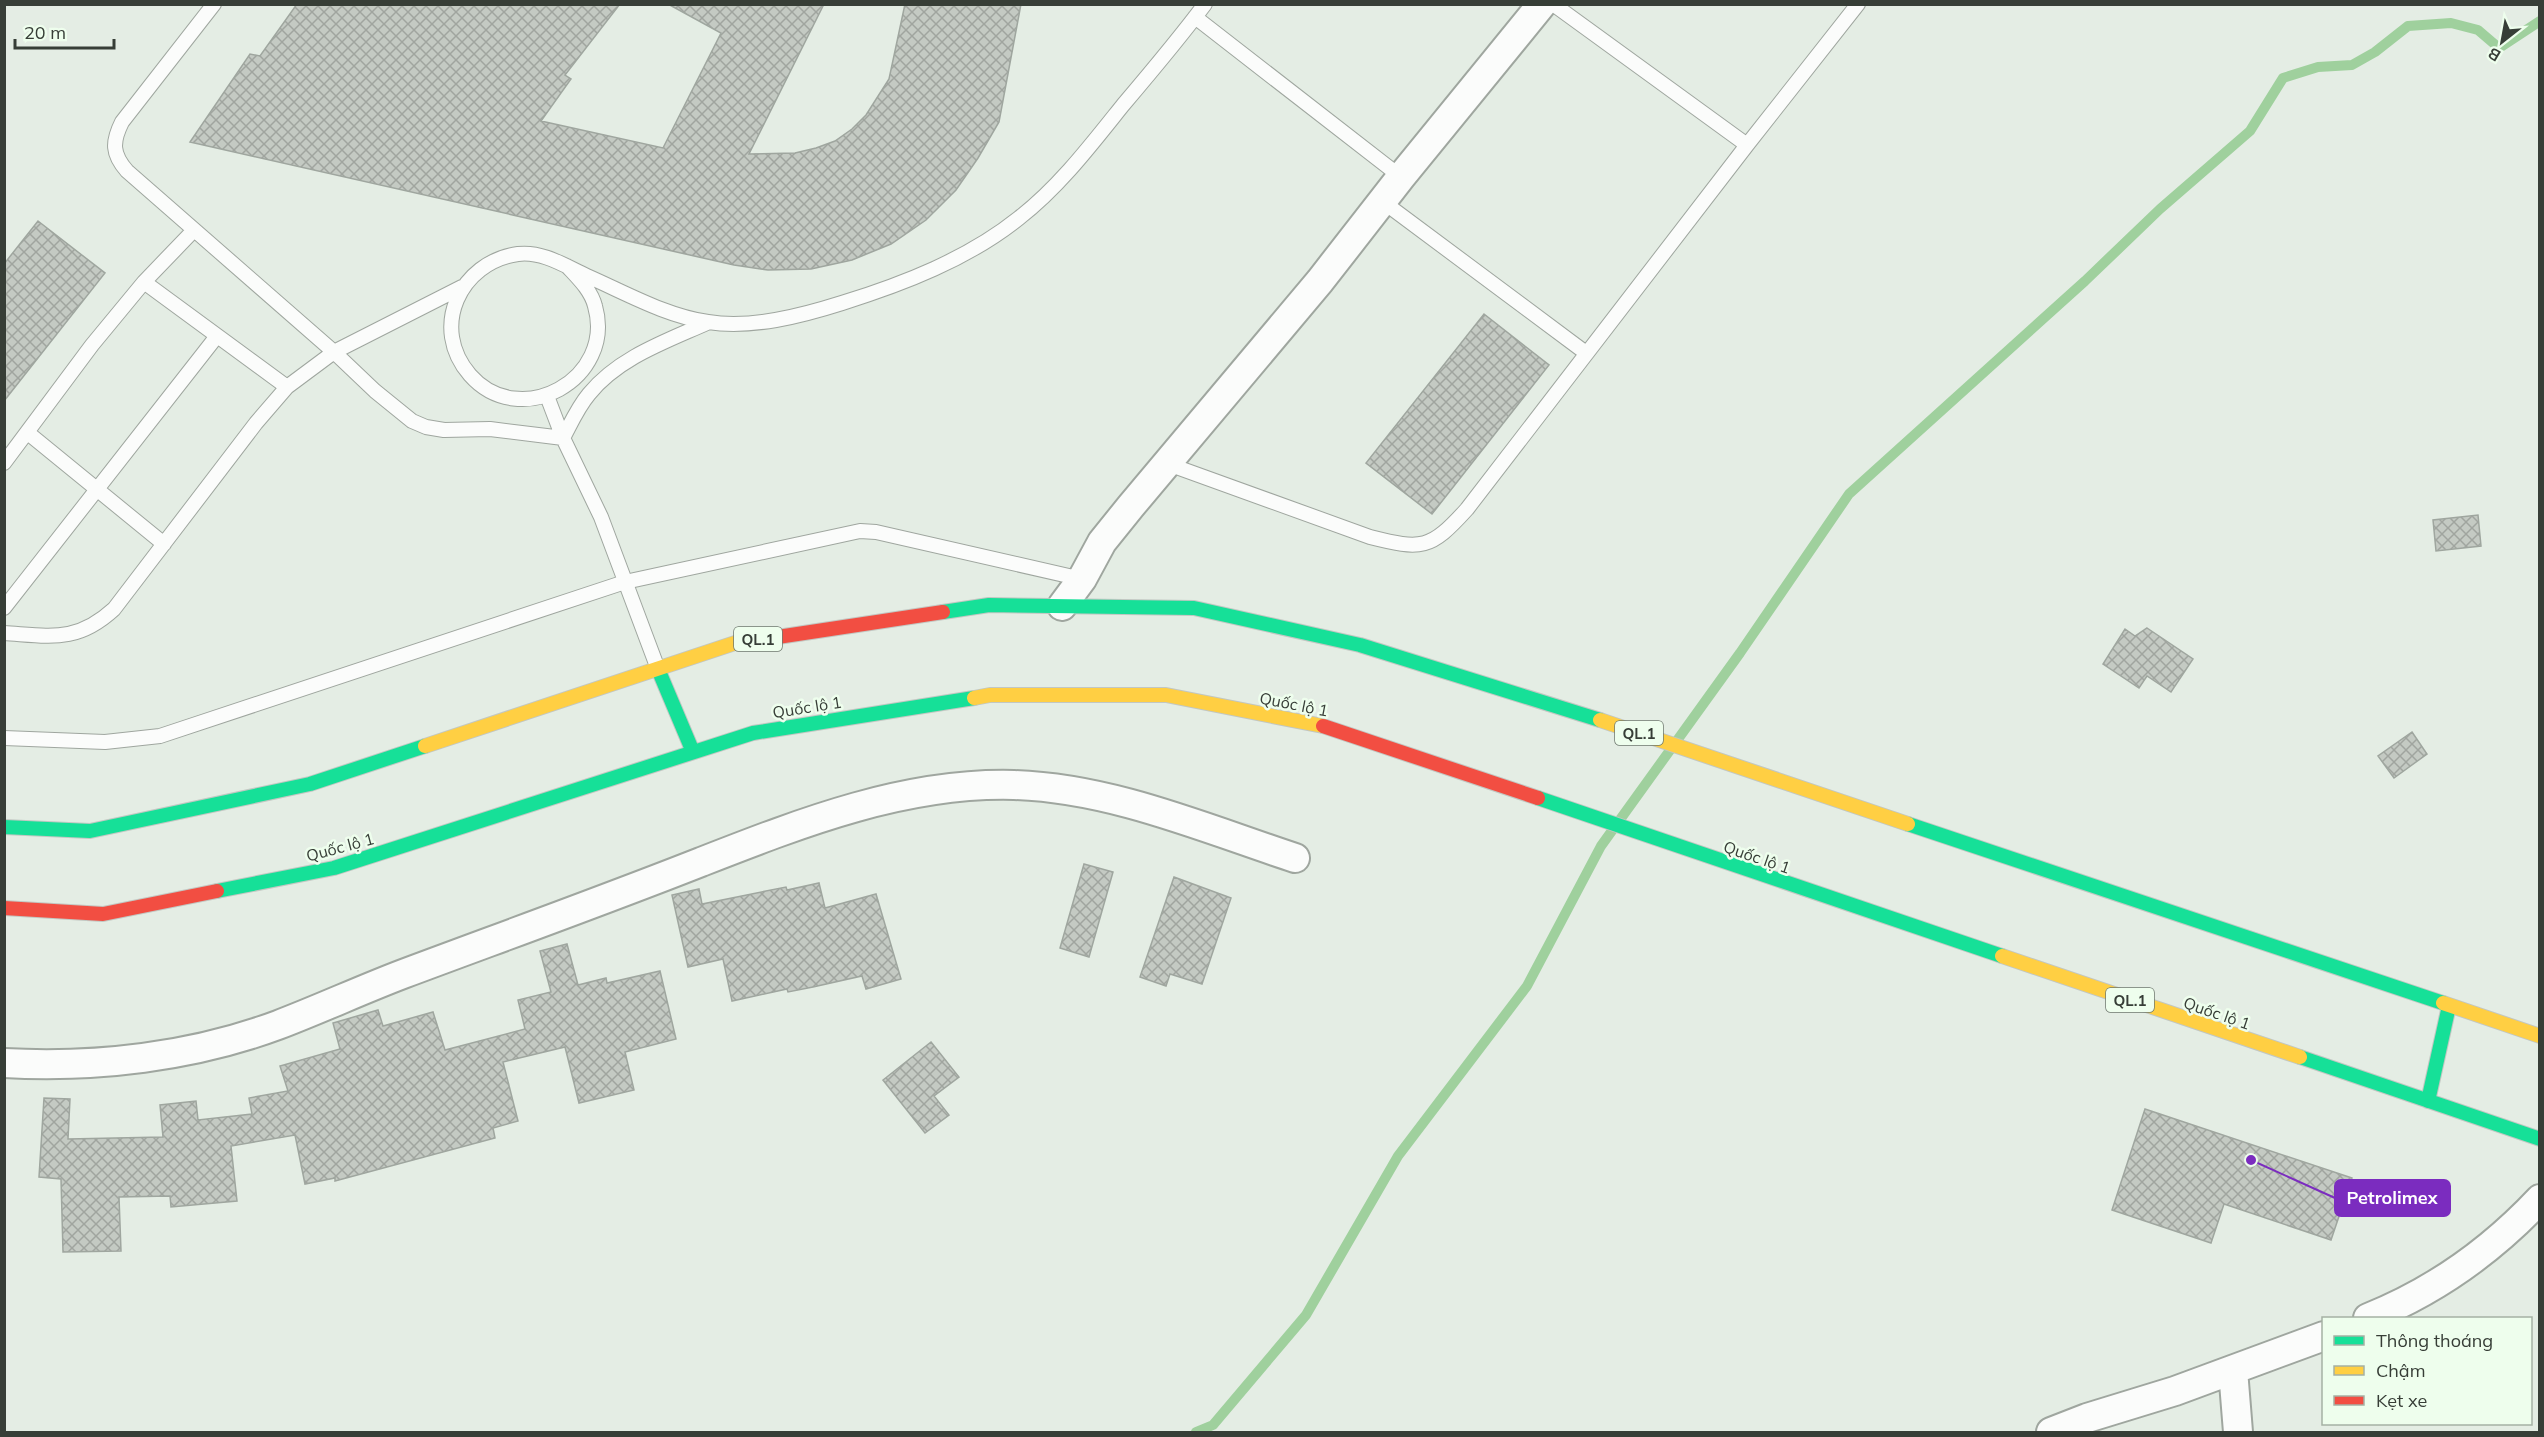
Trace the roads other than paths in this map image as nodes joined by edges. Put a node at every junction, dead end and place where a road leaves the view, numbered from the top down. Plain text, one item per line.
1 (214, 4) edge
2 (1205, 4) edge
3 (1542, 4) edge
4 (1553, 4) edge
5 (1858, 4) edge
6 (1195, 17) junction
7 (1747, 145) junction
8 (1401, 177) junction
9 (1382, 201) junction
10 (194, 230) junction
11 (567, 266) junction
12 (144, 282) junction
13 (462, 287) junction
14 (709, 322) junction
15 (217, 336) junction
16 (334, 352) junction
17 (1586, 353) junction
18 (286, 387) junction
19 (547, 396) junction
20 (28, 433) junction
21 (563, 438) junction
22 (4, 463) edge
23 (1168, 464) junction
24 (97, 490) junction
25 (164, 544) junction
26 (1082, 579) junction
27 (625, 582) junction
28 (1062, 606) junction
29 (4, 608) edge
30 (4, 633) edge
31 (658, 669) junction
32 (4, 738) edge
33 (693, 752) junction
34 (4, 827) edge
35 (1295, 858) dead end
36 (4, 908) edge
37 (2449, 1006) junction
38 (2540, 1036) edge
39 (4, 1063) edge
40 (2428, 1101) junction
41 (2540, 1139) edge
42 (2540, 1199) edge
43 (2370, 1317) edge
44 (2322, 1337) edge
45 (2233, 1370) junction
46 (2051, 1432) edge
47 (2238, 1432) edge

1 - 10 lane
2 - 6 lane
3 - 8 street
4 - 7 lane
5 - 7 lane
6 - 8 lane
6 - 14 lane
7 - 17 lane
8 - 9 street
9 - 17 lane
9 - 23 street
10 - 12 lane
10 - 16 lane
11 - 13 lane
11 - 14 lane
11 - 19 lane
12 - 15 lane
12 - 20 lane
13 - 16 lane
13 - 19 lane
14 - 21 lane
15 - 18 lane
15 - 24 lane
16 - 18 lane
16 - 21 lane
17 - 23 lane
18 - 25 lane
19 - 21 lane
20 - 22 lane
20 - 24 lane
21 - 27 lane
23 - 26 street
24 - 25 lane
24 - 29 lane
25 - 30 lane
26 - 27 lane
26 - 28 street
27 - 31 lane
27 - 32 lane
28 - 31 highway, QL.1
28 - 37 highway, QL.1
31 - 33 highway
31 - 34 highway, QL.1
33 - 36 highway, Quốc lộ 1 / QL.1
33 - 40 highway, Quốc lộ 1 / QL.1
35 - 39 street
37 - 38 highway, QL.1
37 - 40 highway
40 - 41 highway, Quốc lộ 1 / QL.1
42 - 43 street
44 - 45 street
45 - 46 street
45 - 47 street

